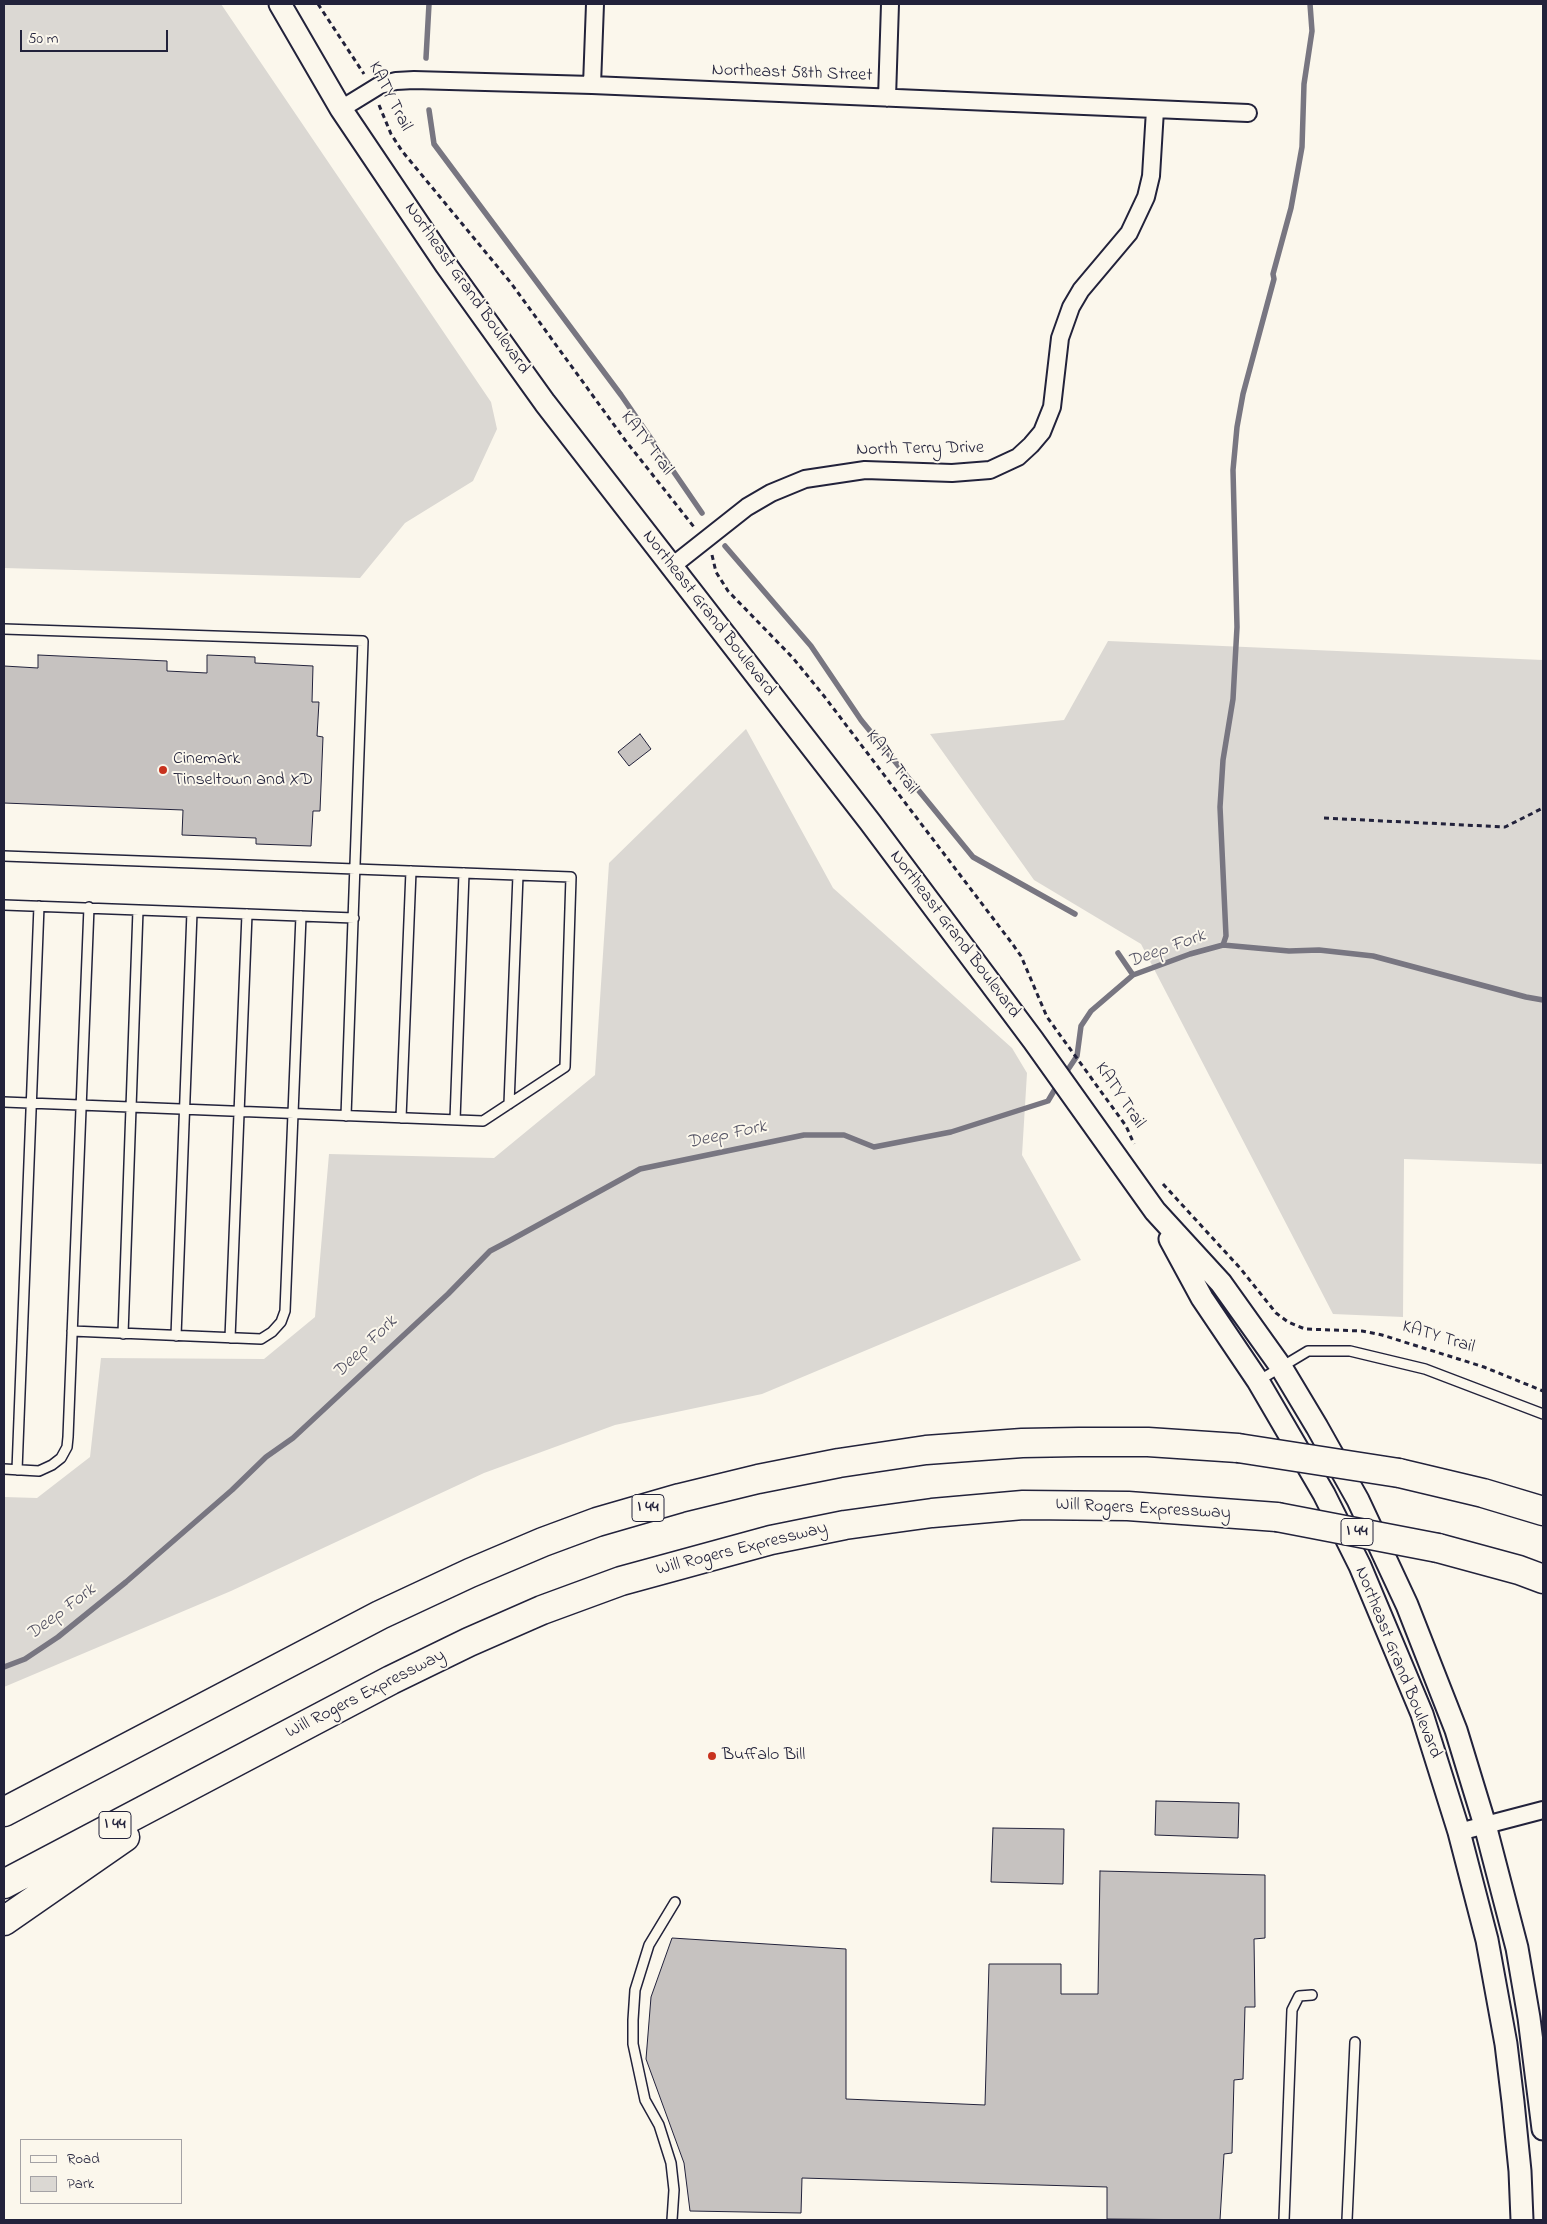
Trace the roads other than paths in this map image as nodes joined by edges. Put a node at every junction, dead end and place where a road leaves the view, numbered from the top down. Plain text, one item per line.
1 (280, 4) edge
2 (595, 4) edge
3 (890, 4) edge
4 (592, 85) junction
5 (887, 98) junction
6 (341, 109) junction
7 (1155, 110) junction
8 (1248, 113) dead end
9 (671, 567) junction
10 (4, 628) edge
11 (4, 856) edge
12 (356, 869) junction
13 (410, 871) junction
14 (464, 873) junction
15 (518, 875) junction
16 (4, 905) edge
17 (39, 906) junction
18 (89, 908) junction
19 (138, 910) junction
20 (192, 912) junction
21 (247, 914) junction
22 (301, 916) junction
23 (354, 918) junction
24 (4, 1102) edge
25 (31, 1103) junction
26 (509, 1104) junction
27 (81, 1105) junction
28 (131, 1107) junction
29 (185, 1110) junction
30 (239, 1112) junction
31 (292, 1113) junction
32 (346, 1116) junction
33 (401, 1118) junction
34 (455, 1120) junction
35 (1155, 1210) junction
36 (72, 1331) junction
37 (122, 1334) junction
38 (176, 1336) junction
39 (230, 1338) junction
40 (1281, 1367) junction
41 (1258, 1381) junction
42 (1543, 1414) edge
43 (4, 1469) edge
44 (17, 1470) junction
45 (1543, 1511) edge
46 (1543, 1579) edge
47 (107, 1758) junction
48 (227, 1767) junction
49 (4, 1794) edge
50 (1543, 1810) edge
51 (4, 1812) edge
52 (1485, 1825) junction
53 (1459, 1832) junction
54 (4, 1884) edge
55 (674, 1902) dead end
56 (4, 1921) edge
57 (1312, 1995) dead end
58 (1355, 2042) dead end
59 (1543, 2129) edge
60 (672, 2220) edge
61 (1284, 2220) edge
62 (1348, 2220) edge
63 (1522, 2220) edge

1 - 6 street, Northeast Grand Boulevard
2 - 4 street
3 - 5 street
4 - 5 street, Northeast 58th Street
4 - 6 street, Northeast 58th Street
5 - 7 street, Northeast 58th Street
6 - 9 street, Northeast Grand Boulevard
7 - 8 street, Northeast 58th Street
7 - 9 street, North Terry Drive
9 - 35 street, Northeast Grand Boulevard
10 - 12 lane
11 - 12 lane
12 - 13 lane
12 - 23 lane
13 - 14 lane
13 - 33 lane
14 - 15 lane
14 - 34 lane
15 - 26 lane
15 - 26 lane
16 - 17 lane
17 - 18 lane
17 - 25 lane
18 - 19 lane
18 - 27 lane
19 - 20 lane
19 - 28 lane
20 - 21 lane
20 - 29 lane
21 - 22 lane
21 - 30 lane
22 - 23 lane
22 - 31 lane
23 - 32 lane
24 - 25 lane
25 - 27 lane
25 - 44 lane
26 - 34 lane
27 - 28 lane
27 - 36 lane
28 - 29 lane
28 - 37 lane
29 - 30 lane
29 - 38 lane
30 - 31 lane
30 - 39 lane
31 - 32 lane
31 - 39 lane
32 - 33 lane
33 - 34 lane
35 - 40 street, Northeast Grand Boulevard
35 - 41 street, Northeast Grand Boulevard
36 - 37 lane
36 - 44 lane
37 - 38 lane
38 - 39 lane
40 - 41 lane
40 - 42 lane
40 - 52 street, Northeast Grand Boulevard
41 - 53 street, Northeast Grand Boulevard
43 - 44 lane
45 - 47 highway, I 44, bridge
46 - 48 highway, Will Rogers Expressway / I 44, bridge
47 - 49 highway
47 - 51 highway, I 44
48 - 54 highway, Will Rogers Expressway / I 44
48 - 56 highway
50 - 52 street
52 - 53 street
52 - 59 street, Northeast Grand Boulevard
53 - 63 street, Northeast Grand Boulevard
55 - 60 lane
57 - 61 lane
58 - 62 lane

